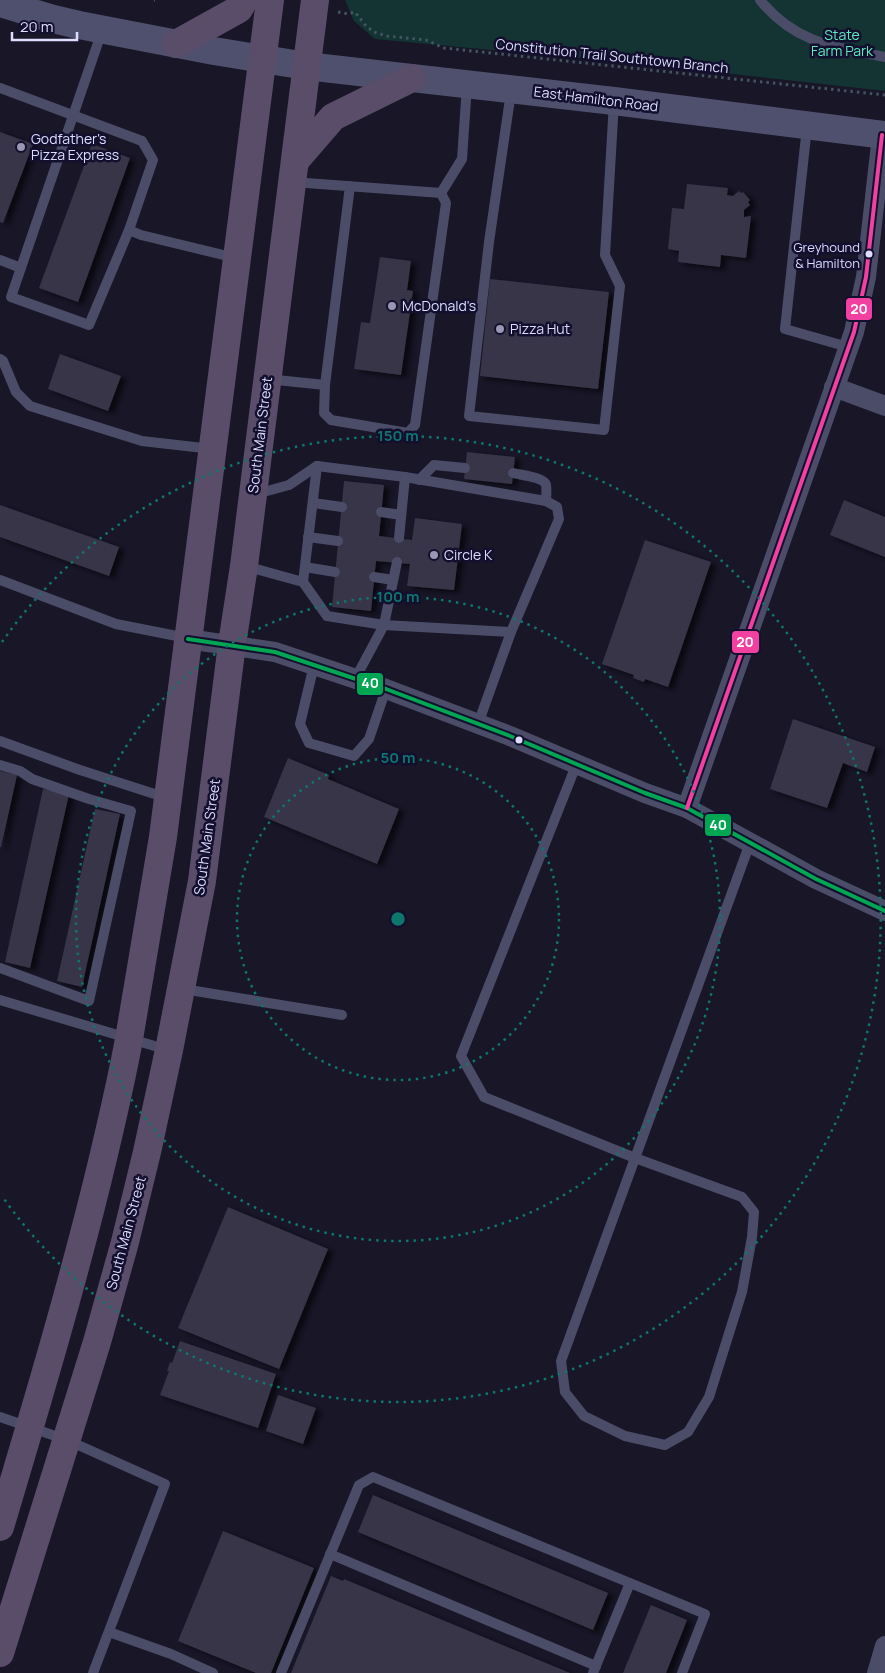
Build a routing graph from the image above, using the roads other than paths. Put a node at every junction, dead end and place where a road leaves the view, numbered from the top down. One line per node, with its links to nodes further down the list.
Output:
1 (244, 0): 7 (highway)
2 (270, 0): 9 (highway)
3 (315, 0): 10 (highway, South Main Street)
4 (760, 0): 8 (lane)
5 (0, 3): 6 (main road, East Hamilton Road)
6 (102, 30): 7 (main road, East Hamilton Road); 16 (lane)
7 (176, 44): 9 (main road, East Hamilton Road)
8 (885, 57)
9 (262, 59): 10 (main road, East Hamilton Road); 23 (highway)
10 (306, 66): 11 (main road, East Hamilton Road); 19 (highway, South Main Street)
11 (412, 78): 12 (main road, East Hamilton Road); 19 (highway)
12 (467, 84): 14 (main road, East Hamilton Road); 21 (lane)
13 (0, 88): 16 (lane)
14 (511, 89): 15 (main road, East Hamilton Road); 15 (lane)
15 (614, 101): 17 (main road, East Hamilton Road)
16 (73, 115): 22 (lane); 25 (lane)
17 (807, 126): 18 (main road, East Hamilton Road); 26 (lane)
18 (884, 135): 26 (street)
19 (293, 171): 20 (lane); 28 (highway, South Main Street)
20 (350, 186): 21 (lane); 29 (lane)
21 (441, 193): 29 (lane)
22 (129, 230): 23 (lane); 25 (lane)
23 (237, 258): 32 (highway)
24 (0, 260): 25 (lane)
25 (21, 268)
26 (848, 348): 30 (street)
27 (0, 359): 32 (lane)
28 (266, 379): 29 (lane); 38 (highway, South Main Street)
29 (325, 385)
30 (834, 386): 31 (street); 67 (street)
31 (885, 406)
32 (213, 449): 57 (highway)
33 (317, 466): 36 (lane); 38 (lane); 40 (lane)
34 (465, 468): 37 (lane)
35 (513, 473): 39 (lane)
36 (405, 478): 37 (lane); 43 (lane)
37 (419, 480): 39 (lane)
38 (252, 495): 48 (highway, South Main Street)
39 (546, 501): 56 (lane)
40 (313, 503): 41 (lane); 44 (lane)
41 (342, 507)
42 (381, 512): 43 (lane)
43 (401, 515): 45 (lane)
44 (308, 538): 46 (lane); 49 (lane)
45 (399, 538)
46 (338, 541)
47 (397, 562): 53 (lane)
48 (244, 566): 54 (lane); 58 (highway, South Main Street)
49 (304, 567): 50 (lane); 54 (lane)
50 (335, 572)
51 (374, 577): 53 (lane)
52 (0, 580): 57 (lane)
53 (393, 580): 55 (lane)
54 (303, 582): 55 (lane)
55 (384, 625): 56 (lane); 60 (lane)
56 (511, 632): 62 (lane)
57 (188, 638): 58 (street); 66 (highway)
58 (232, 644): 59 (street); 71 (highway, South Main Street)
59 (314, 665): 60 (street); 61 (lane)
60 (355, 679): 61 (street)
61 (386, 689): 62 (street)
62 (478, 724): 64 (street)
63 (0, 741): 66 (lane)
64 (577, 763): 67 (street); 76 (lane)
65 (0, 765): 70 (lane)
66 (168, 798): 74 (highway)
67 (687, 808): 68 (street)
68 (750, 843): 69 (street); 76 (lane)
69 (885, 911)
70 (0, 968)
71 (182, 989): 73 (lane); 75 (highway, South Main Street)
72 (0, 1000): 74 (lane)
73 (342, 1015)
74 (129, 1039): 75 (lane); 78 (highway)
75 (169, 1050): 79 (highway, South Main Street)
76 (635, 1158): 76 (lane)
77 (0, 1417): 78 (lane)
78 (29, 1428): 79 (lane); 80 (highway)
79 (67, 1440): 83 (lane); 85 (highway, South Main Street)
80 (0, 1527)
81 (330, 1554): 82 (lane); 86 (lane); 89 (lane)
82 (630, 1583): 86 (lane); 90 (lane)
83 (109, 1632): 87 (lane); 88 (lane)
84 (885, 1646): 91 (street)
85 (0, 1653)
86 (594, 1670)
87 (93, 1673)
88 (213, 1673)
89 (281, 1673)
90 (682, 1673)
91 (876, 1673)

